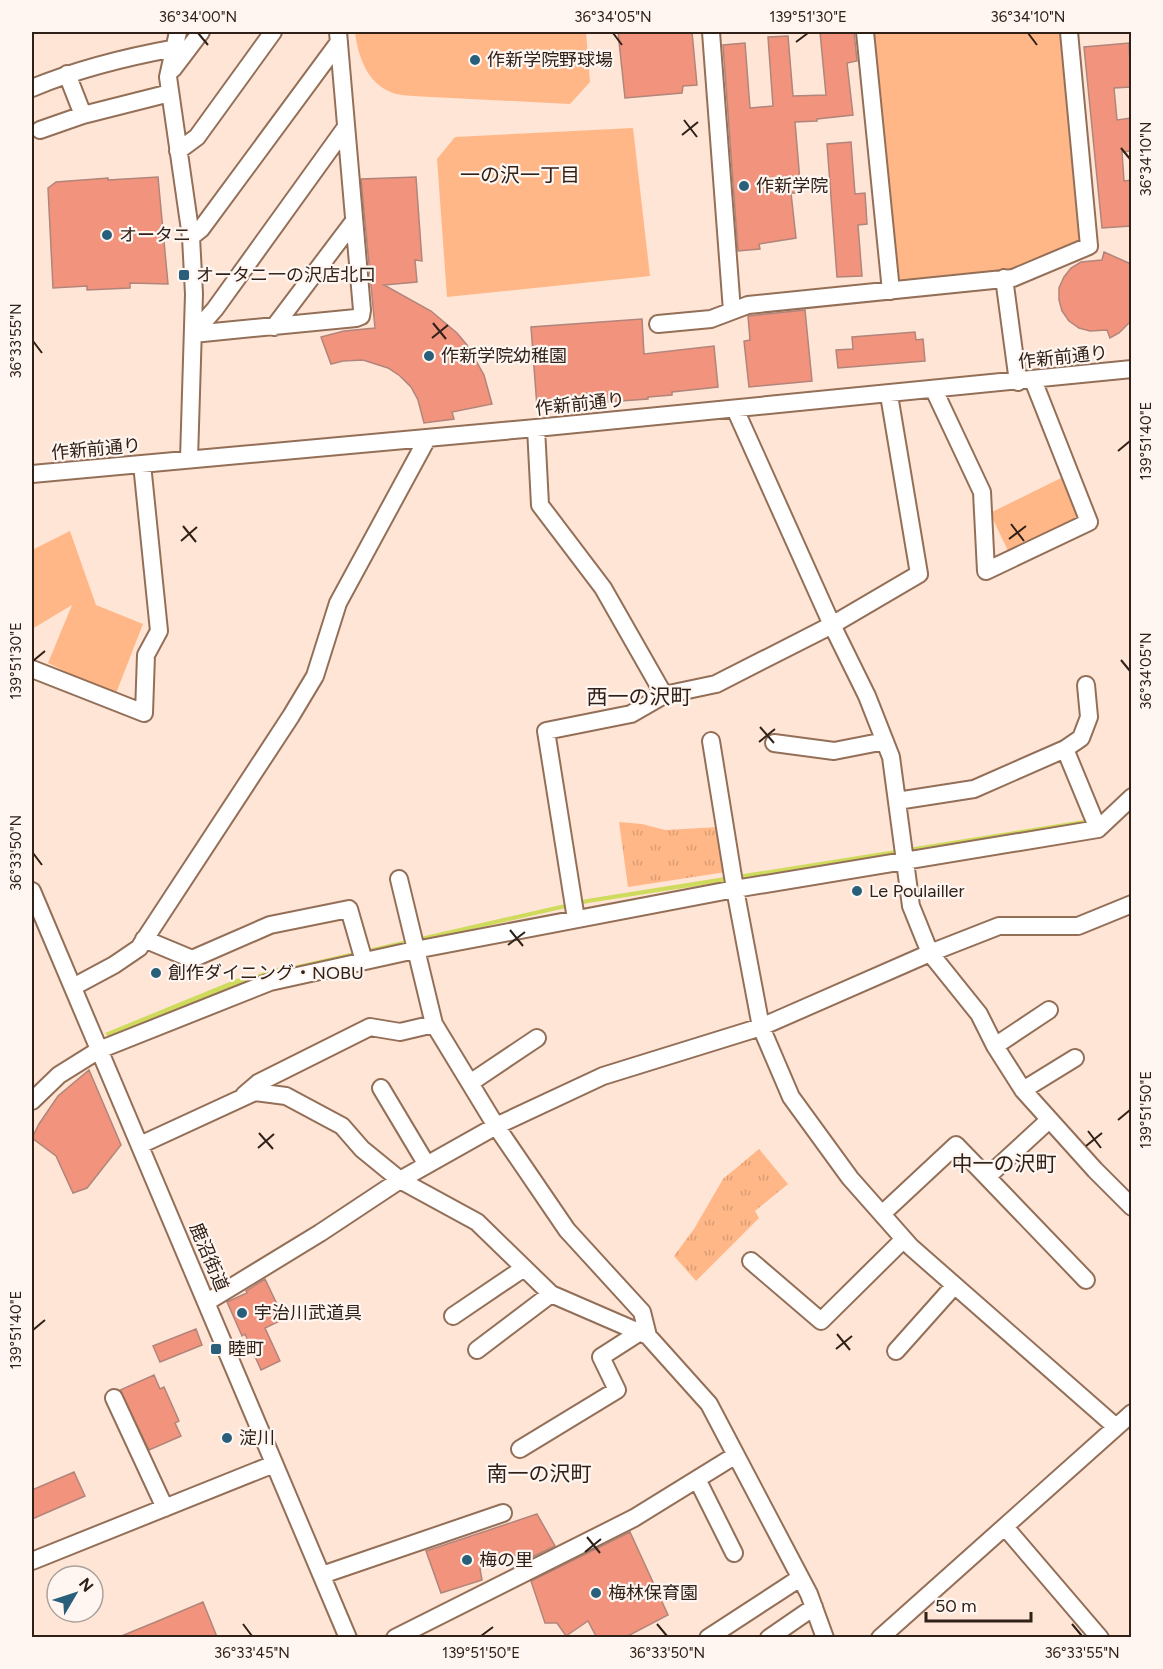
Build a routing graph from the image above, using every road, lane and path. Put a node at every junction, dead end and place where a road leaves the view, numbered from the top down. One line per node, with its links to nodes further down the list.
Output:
1 (201, 32): 9 (street)
2 (711, 32): 19 (street)
3 (865, 32): 18 (street)
4 (1069, 32): 17 (street)
5 (267, 34): 14 (street)
6 (338, 37): 12 (street); 16 (street)
7 (177, 40): 8 (street); 9 (street)
8 (67, 74): 10 (street); 11 (street)
9 (169, 85): 11 (street); 14 (street)
10 (32, 88)
11 (83, 115): 13 (street)
12 (346, 127): 15 (street); 22 (street)
13 (40, 130)
14 (178, 151): 16 (street)
15 (354, 221): 21 (street); 21 (street)
16 (191, 237): 22 (street)
17 (1004, 278): 18 (street); 24 (street)
18 (891, 291): 19 (street)
19 (732, 311): 20 (street)
20 (658, 324)
21 (274, 327): 22 (street)
22 (193, 334): 30 (street)
23 (1131, 369): 24 (street, 作新前通り)
24 (1025, 381): 25 (street, 作新前通り); 25 (street)
25 (934, 390): 26 (street, 作新前通り)
26 (889, 394): 27 (street, 作新前通り); 33 (street)
27 (735, 409): 28 (street, 作新前通り); 33 (street)
28 (536, 428): 29 (street, 作新前通り); 36 (street)
29 (427, 439): 30 (street, 作新前通り); 50 (street)
30 (189, 459): 31 (street, 作新前通り)
31 (142, 464): 32 (street, 作新前通り); 34 (street)
32 (32, 474)
33 (832, 625): 36 (street); 38 (street)
34 (32, 669)
35 (1086, 685): 40 (street)
36 (664, 695): 49 (street)
37 (711, 741): 46 (street)
38 (885, 741): 39 (street); 42 (street)
39 (774, 742)
40 (1065, 749): 42 (street); 43 (street)
41 (1131, 797): 43 (street)
42 (897, 801): 44 (street)
43 (1098, 829): 44 (street)
44 (906, 861): 46 (street); 52 (street)
45 (399, 879): 51 (street)
46 (735, 889): 49 (street); 57 (street)
47 (32, 891): 54 (street, 鹿沼街道)
48 (1131, 904): 52 (street)
49 (576, 919): 51 (street)
50 (144, 939): 53 (street); 54 (street)
51 (415, 950): 53 (street); 56 (street)
52 (930, 953): 57 (street); 59 (street)
53 (364, 961): 60 (street)
54 (73, 987): 60 (street, 鹿沼街道)
55 (1049, 1010): 59 (street)
56 (434, 1024): 62 (street); 65 (street)
57 (761, 1027): 68 (street); 74 (street)
58 (537, 1038): 62 (street)
59 (995, 1046): 64 (street)
60 (99, 1050): 66 (street); 69 (street, 鹿沼街道)
61 (1075, 1058): 64 (street)
62 (470, 1083): 68 (street)
63 (381, 1088): 70 (street)
64 (1023, 1090): 67 (street)
65 (241, 1099): 69 (street); 72 (street)
66 (32, 1101)
67 (1049, 1120): 71 (street); 73 (street)
68 (496, 1126): 70 (street); 83 (street)
69 (140, 1145): 81 (street, 鹿沼街道)
70 (427, 1165): 72 (street)
71 (987, 1177): 74 (street); 78 (street)
72 (400, 1180): 77 (street); 81 (street)
73 (1131, 1207)
74 (882, 1214): 75 (street)
75 (904, 1239): 76 (street); 79 (street)
76 (751, 1261)
77 (524, 1268): 80 (street); 82 (street)
78 (1086, 1280)
79 (954, 1286): 85 (street); 88 (street)
80 (551, 1294): 83 (street); 84 (street)
81 (207, 1302): 91 (street, 鹿沼街道)
82 (453, 1316)
83 (644, 1334): 89 (street); 90 (street)
84 (477, 1350)
85 (896, 1351)
86 (114, 1398): 93 (street)
87 (1131, 1414): 88 (street)
88 (1116, 1427): 95 (street)
89 (520, 1449)
90 (736, 1455): 92 (street); 99 (street)
91 (274, 1464): 93 (street); 98 (street, 鹿沼街道)
92 (697, 1479): 96 (street); 102 (street)
93 (165, 1508): 97 (street)
94 (503, 1513): 98 (street)
95 (1005, 1527): 106 (street); 107 (street)
96 (734, 1553)
97 (32, 1561)
98 (322, 1575): 101 (street, 鹿沼街道)
99 (800, 1578): 100 (street); 103 (street)
100 (814, 1607): 104 (street); 105 (street)
101 (348, 1638)
102 (396, 1638)
103 (708, 1638)
104 (769, 1638)
105 (825, 1638)
106 (880, 1638)
107 (1100, 1638)

